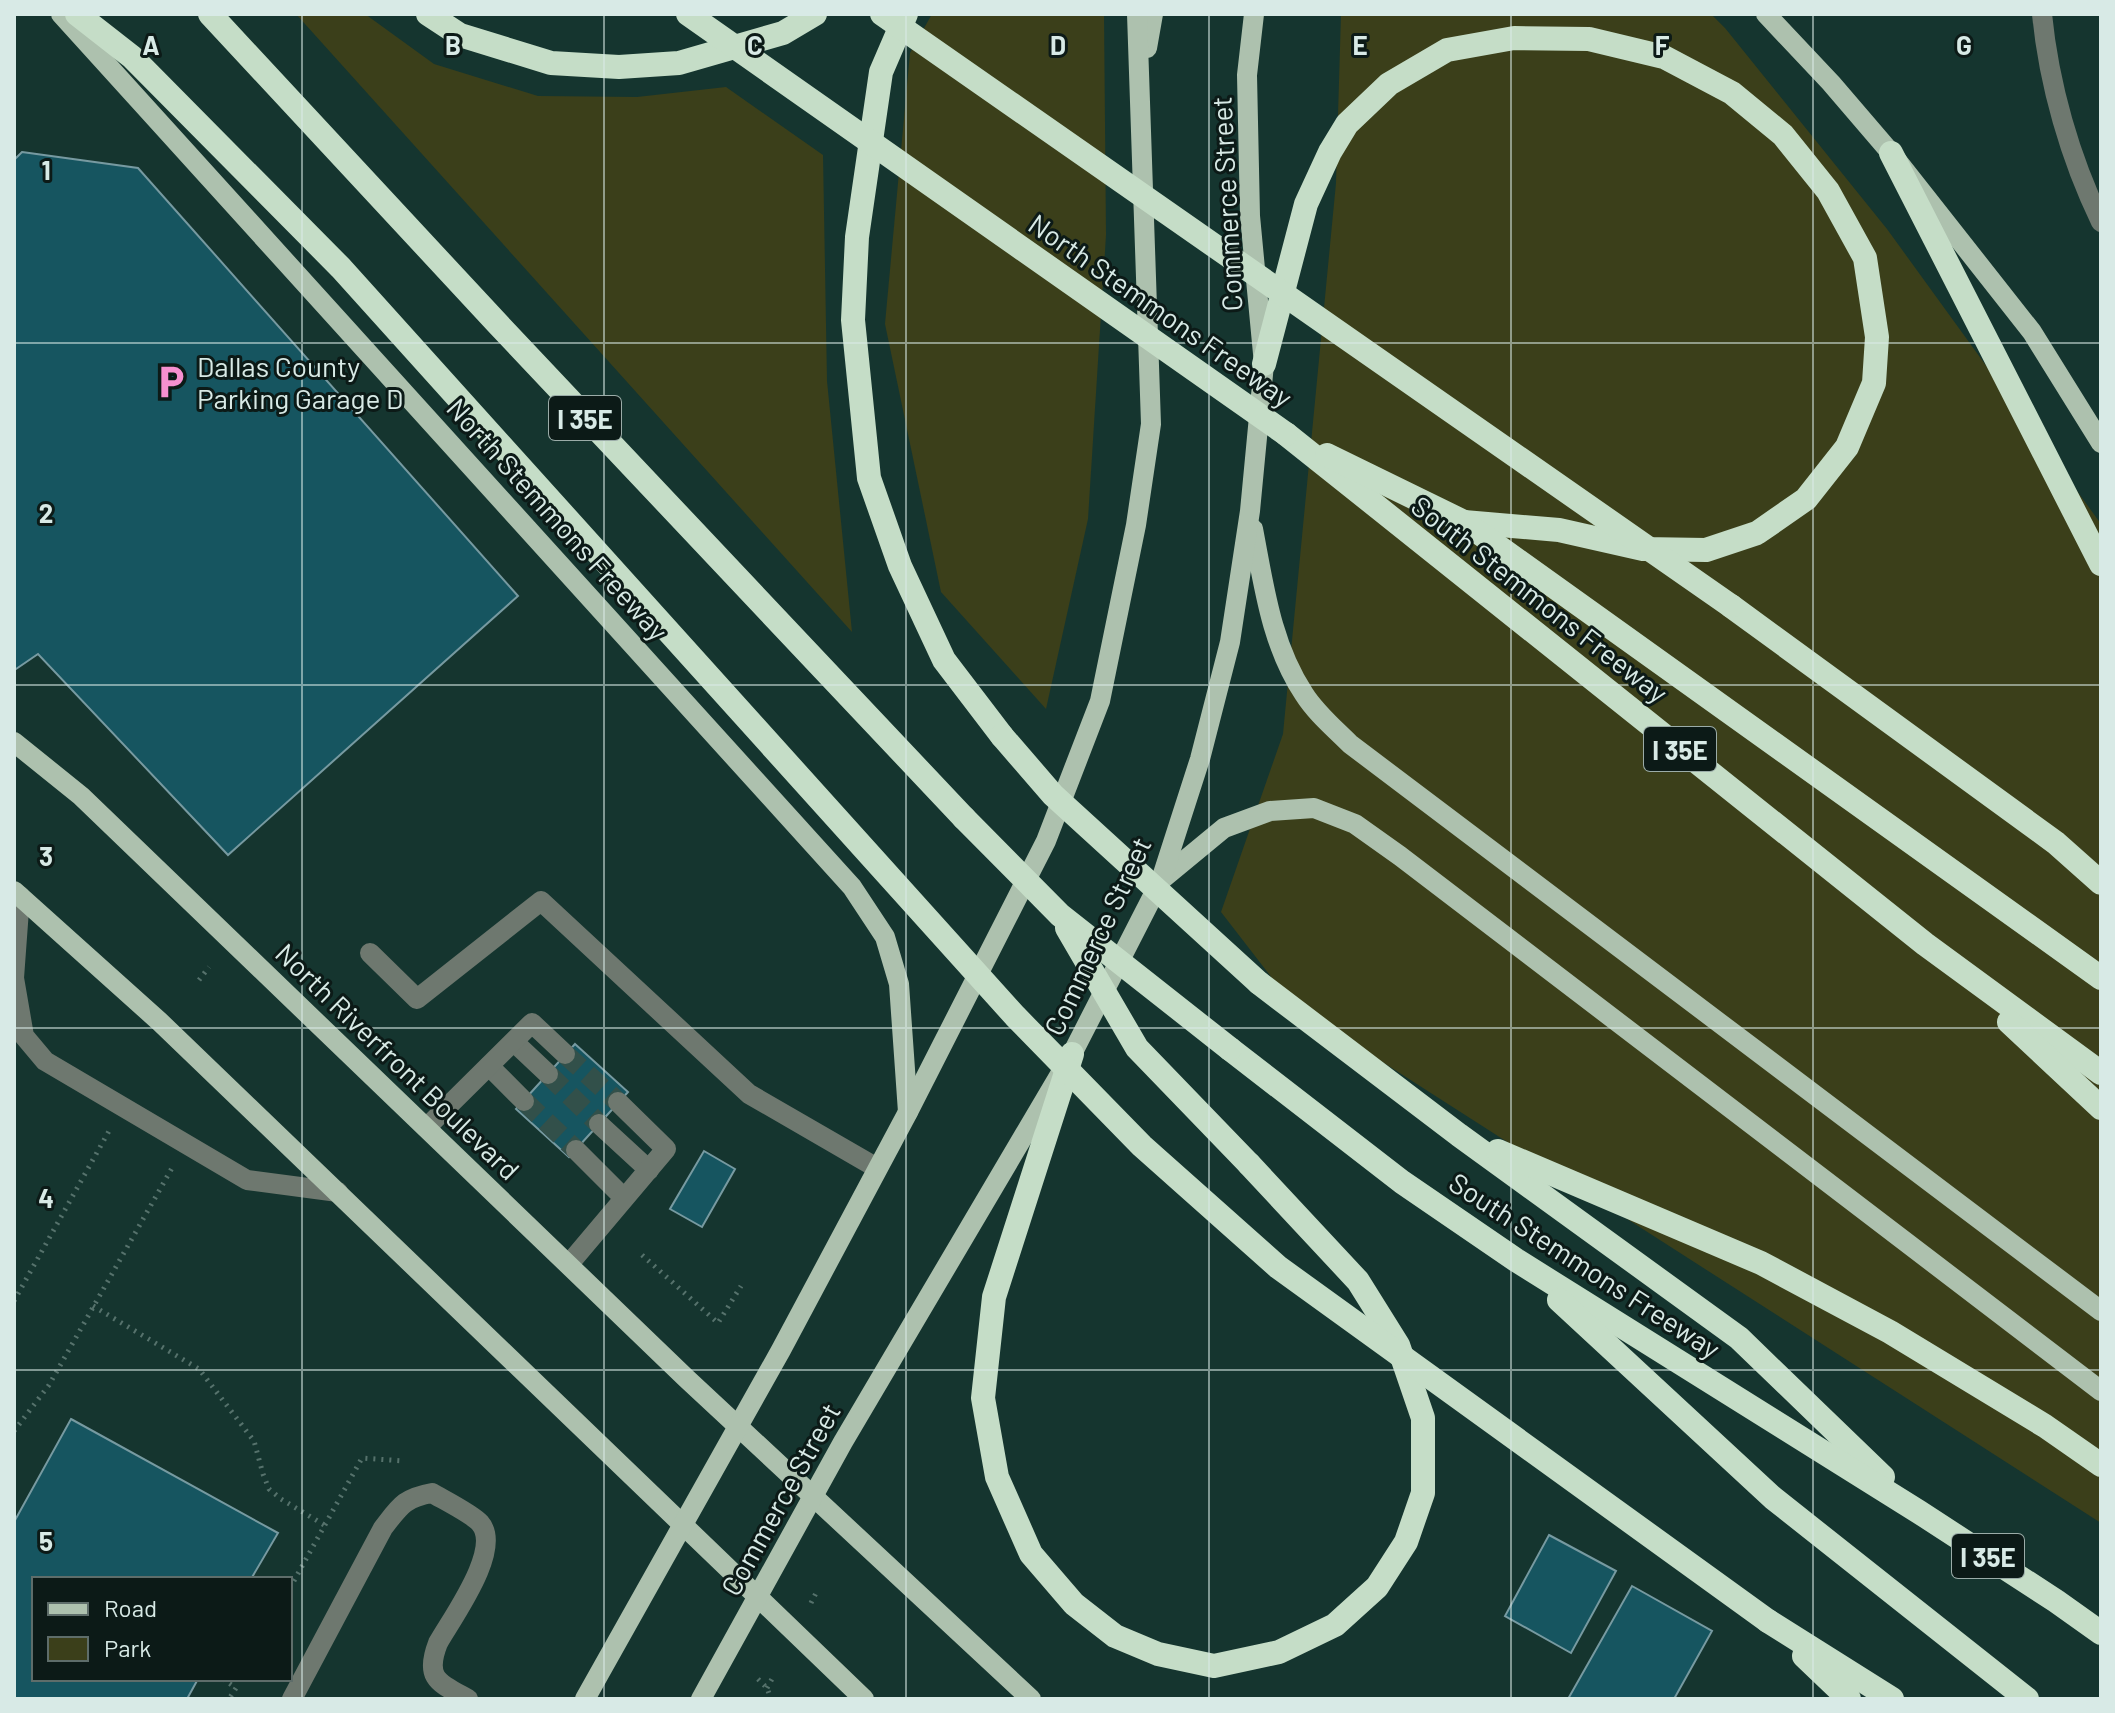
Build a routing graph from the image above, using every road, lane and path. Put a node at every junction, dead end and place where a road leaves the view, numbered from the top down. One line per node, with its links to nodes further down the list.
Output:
1 (61, 14): 46 (main road, North Stemmons Freeway)
2 (77, 14): 77 (highway, bridge)
3 (210, 14): 31 (highway, I 35E, bridge)
4 (428, 14): 6 (highway)
5 (688, 14): 20 (highway, North Stemmons Freeway / I 35E, bridge)
6 (815, 14)
7 (882, 14): 26 (highway, bridge)
8 (906, 14): 50 (highway, bridge)
9 (1137, 14): 16 (main road)
10 (1153, 14): 16 (main road)
11 (1240, 14): 15 (main road)
12 (1254, 14): 15 (main road, Commerce Street)
13 (1766, 14): 17 (main road)
14 (2042, 14): 18 (street)
15 (1247, 75): 19 (main road, Commerce Street)
16 (1141, 80): 46 (main road)
17 (1891, 153): 21 (main road); 24 (highway)
18 (2101, 222)
19 (1264, 364): 22 (main road, Commerce Street); 23 (highway)
20 (1286, 434): 23 (highway); 32 (highway, South Stemmons Freeway / I 35E)
21 (2101, 443)
22 (1250, 511): 28 (main road, Commerce Street); 63 (main road)
23 (1464, 522): 35 (highway)
24 (2101, 564)
25 (14, 742): 49 (main road, North Riverfront Boulevard)
26 (2056, 843): 27 (highway); 29 (highway)
27 (2101, 864)
28 (1161, 880): 39 (main road, Commerce Street); 64 (main road)
29 (2101, 883)
30 (17, 893): 55 (main road); 55 (street)
31 (1060, 915): 39 (highway, bridge); 58 (highway, South Stemmons Freeway / I 35E, bridge)
32 (1925, 944): 41 (highway, South Stemmons Freeway / I 35E); 45 (highway)
33 (370, 953): 53 (street)
34 (209, 967): 36 (path)
35 (2101, 978)
36 (199, 980)
37 (514, 1042): 38 (street); 40 (street); 42 (street)
38 (565, 1054)
39 (1072, 1054): 69 (main road, Commerce Street)
40 (489, 1066): 43 (street); 49 (street)
41 (2101, 1073)
42 (548, 1074)
43 (524, 1101)
44 (618, 1102): 54 (street)
45 (2101, 1108)
46 (908, 1112): 53 (main road)
47 (599, 1124): 54 (street)
48 (111, 1127): 61 (path)
49 (427, 1127): 59 (main road, North Riverfront Boulevard)
50 (1459, 1135): 68 (highway); 70 (highway)
51 (576, 1150): 56 (street)
52 (175, 1163): 62 (path)
53 (877, 1168): 65 (main road)
54 (649, 1170): 56 (street)
55 (338, 1192): 71 (main road)
56 (624, 1198): 59 (street)
57 (642, 1255): 60 (path)
58 (1516, 1260): 70 (highway, South Stemmons Freeway / I 35E); 93 (highway)
59 (569, 1264): 65 (main road, North Riverfront Boulevard)
60 (741, 1286)
61 (14, 1301)
62 (93, 1306): 66 (path); 72 (path)
63 (2101, 1311)
64 (2101, 1391)
65 (738, 1427): 69 (main road, North Riverfront Boulevard); 71 (main road)
66 (14, 1431)
67 (404, 1461): 72 (path)
68 (2101, 1465)
69 (813, 1496): 75 (main road, Commerce Street); 90 (main road, North Riverfront Boulevard)
70 (1919, 1512): 78 (highway, South Stemmons Freeway / I 35E)
71 (683, 1525): 75 (main road); 86 (main road)
72 (326, 1526): 73 (path)
73 (292, 1585)
74 (816, 1593): 76 (path)
75 (758, 1596): 87 (main road, Commerce Street); 89 (main road)
76 (811, 1603)
77 (1768, 1621): 91 (highway); 92 (highway)
78 (2101, 1633)
79 (773, 1677): 82 (path)
80 (758, 1679): 82 (path)
81 (226, 1681): 83 (path)
82 (767, 1688): 88 (path)
83 (229, 1699)
84 (292, 1699): 85 (street)
85 (468, 1699)
86 (585, 1699)
87 (701, 1699)
88 (771, 1699)
89 (864, 1699)
90 (1031, 1699)
91 (1849, 1699)
92 (1892, 1699)
93 (2027, 1699)

